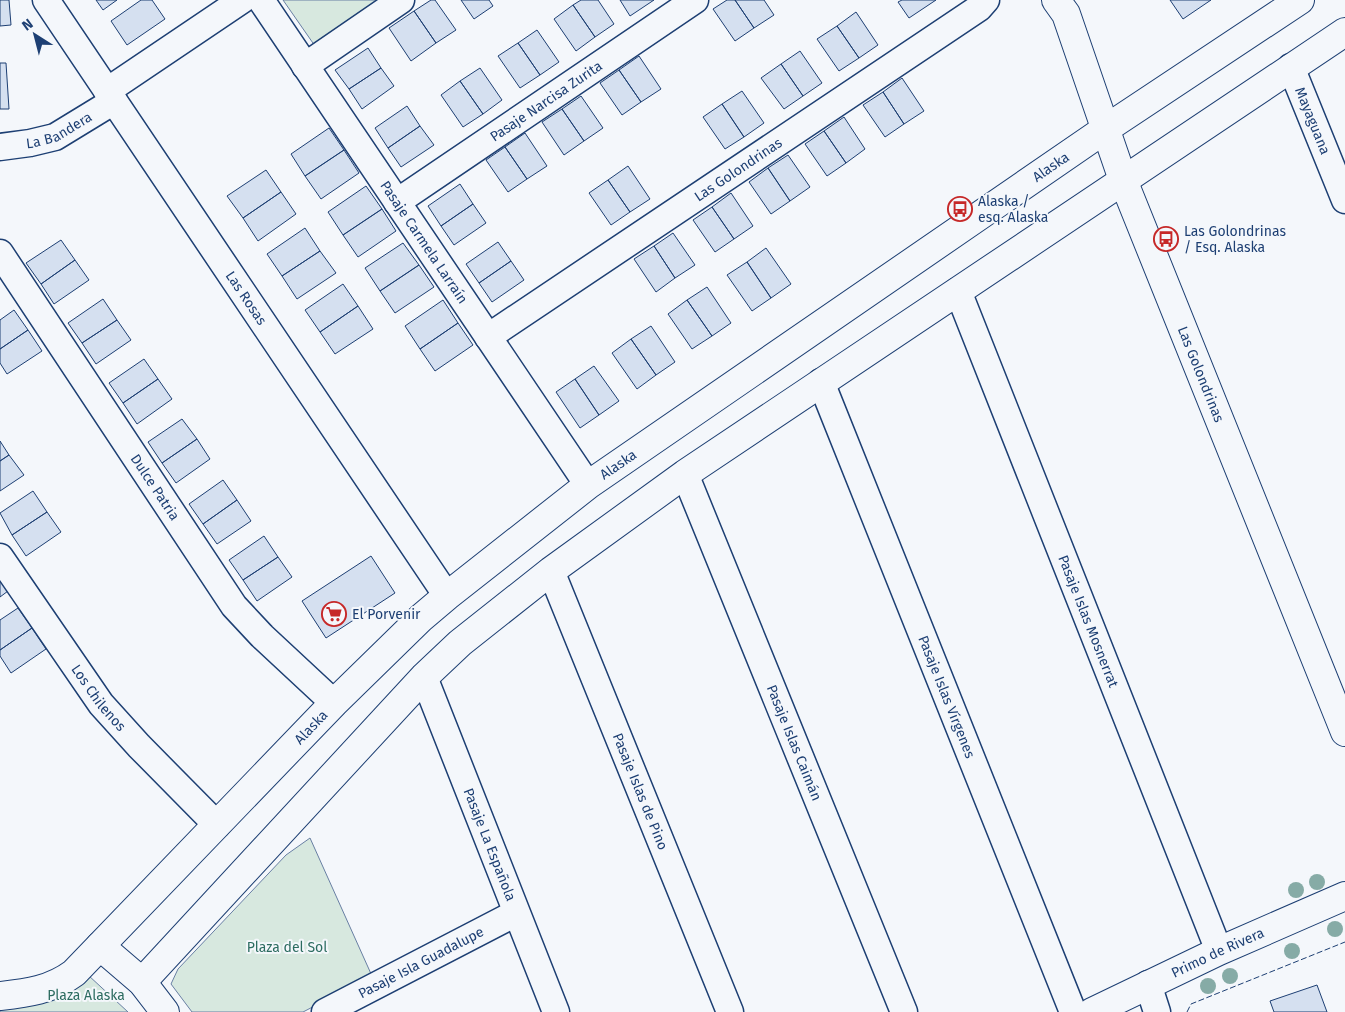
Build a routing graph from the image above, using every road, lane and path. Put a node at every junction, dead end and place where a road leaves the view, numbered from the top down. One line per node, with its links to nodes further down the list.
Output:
1 (46, 0): 12 (street, Las Rosas)
2 (242, 0): 12 (street, La Bandera)
3 (261, 0): 10 (street, Pasaje Carmela Larraín)
4 (401, 0): 10 (street)
5 (695, 0): 17 (street, Pasaje Narcisa Zurita)
6 (986, 0): 20 (street, Las Golondrinas)
7 (1300, 0): 13 (street, Alaska)
8 (1062, 5): 13 (street, Las Golondrinas)
9 (1345, 32): 11 (street)
10 (305, 66): 17 (street, Pasaje Carmela Larraín)
11 (1292, 68): 15 (street); 16 (street, Mayaguana)
12 (111, 96): 14 (street, La Bandera); 26 (street, Las Rosas)
13 (1104, 130): 15 (street, Las Golondrinas); 23 (street, Alaska)
14 (0, 146)
15 (1122, 180): 19 (street); 29 (street, Las Golondrinas)
16 (1345, 200)
17 (397, 202): 20 (street, Pasaje Carmela Larraín)
18 (0, 253): 28 (street, Dulce Patria)
19 (958, 291): 21 (street); 34 (street, Pasaje Islas Mosnerrat)
20 (488, 337): 23 (street, Pasaje Carmela Larraín)
21 (821, 382): 22 (street); 43 (street, Pasaje Islas Vírgenes)
22 (685, 474): 25 (street); 42 (street, Pasaje Islas Caimán)
23 (588, 485): 26 (street, Alaska)
24 (0, 557): 30 (street, Los Chilenos)
25 (550, 571): 27 (street); 41 (street, Pasaje Islas de Pino)
26 (447, 596): 28 (street, Alaska)
27 (424, 677): 32 (street, Pasaje La Española); 35 (street)
28 (334, 703): 30 (street, Alaska)
29 (1345, 732)
30 (217, 825): 33 (street, Alaska)
31 (1345, 896): 34 (street, Primo de Rivera)
32 (516, 913): 39 (street, Pasaje Isla Guadalupe); 40 (street, Pasaje La Española)
33 (100, 946): 35 (street); 37 (street, Alaska)
34 (1219, 951): 36 (street, Primo de Rivera)
35 (142, 982): 38 (street)
36 (1148, 984): 44 (street, Primo de Rivera); 45 (street)
37 (0, 996)
38 (165, 1012)
39 (325, 1012)
40 (556, 1012)
41 (730, 1012)
42 (904, 1012)
43 (1073, 1012)
44 (1092, 1012)
45 (1157, 1012)

